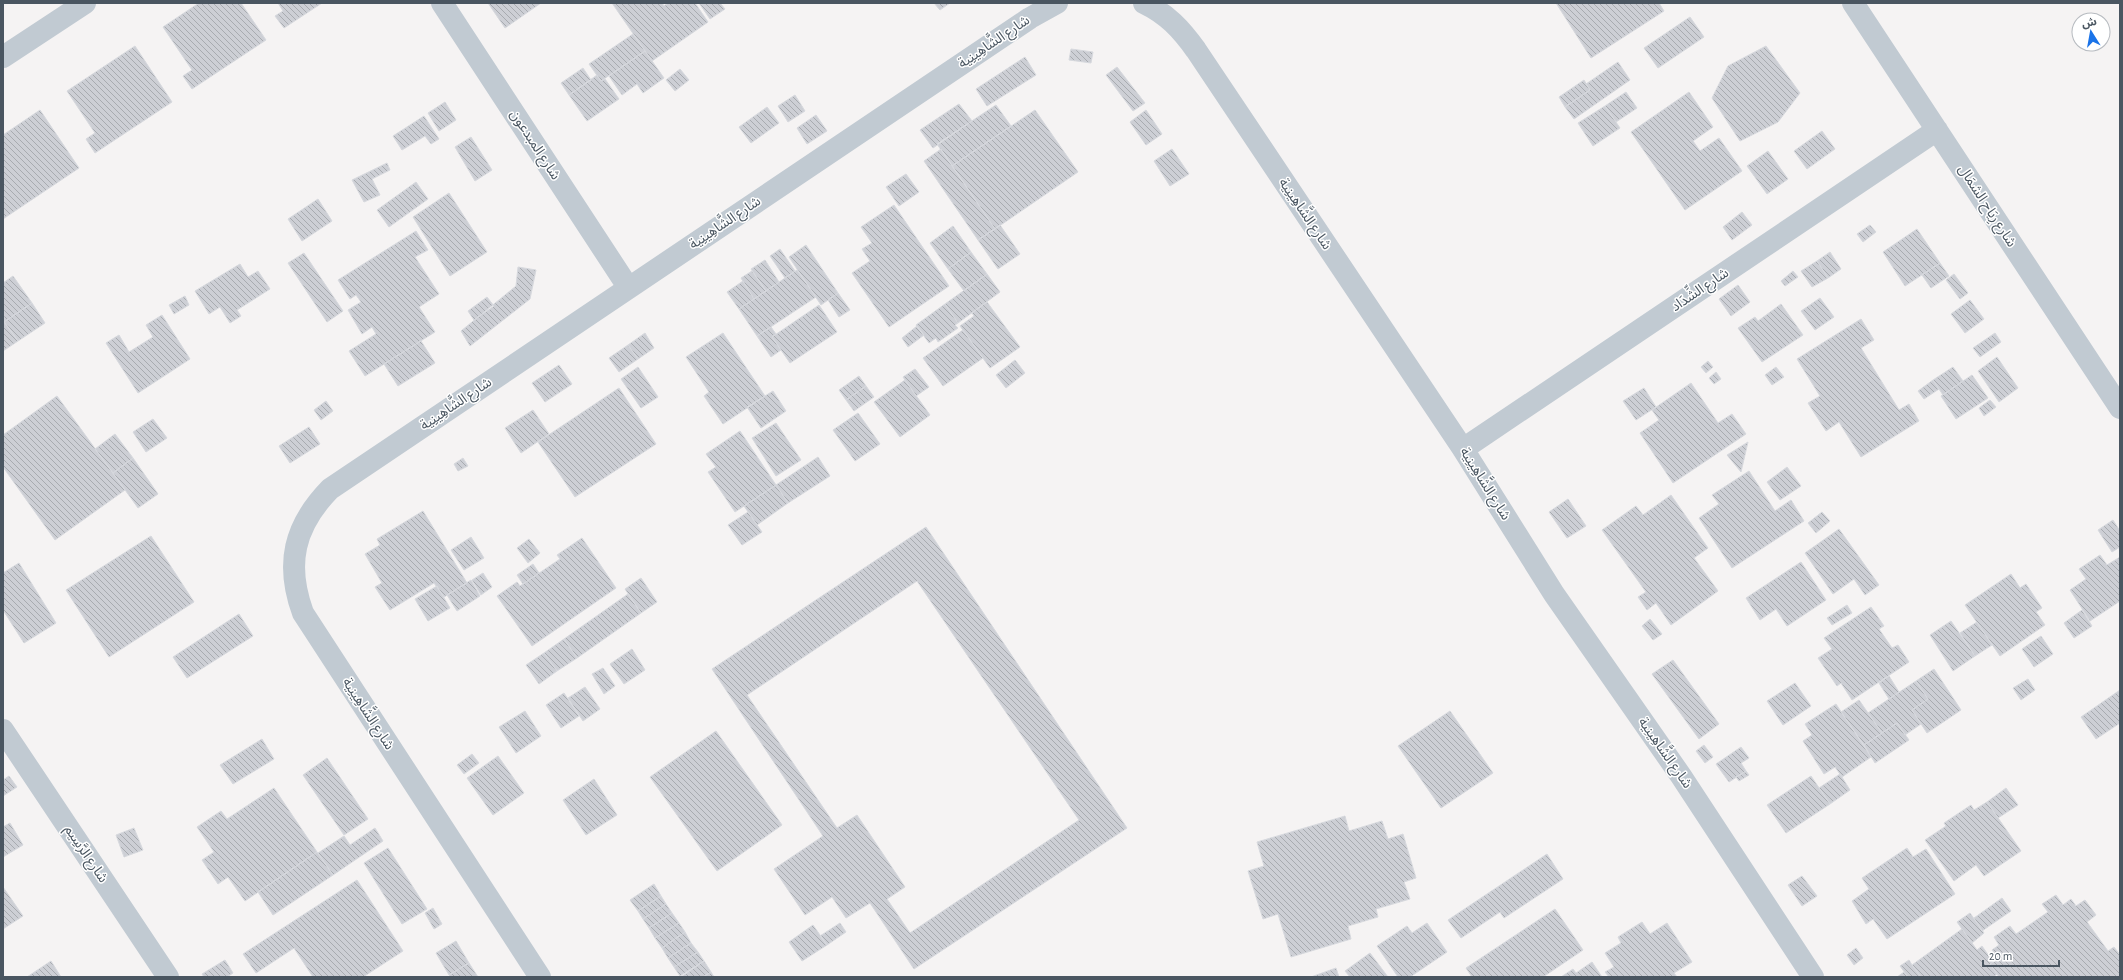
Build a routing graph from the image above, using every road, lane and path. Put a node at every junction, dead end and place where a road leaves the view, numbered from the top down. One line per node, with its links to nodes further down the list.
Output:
1 (85, 3): 6 (street)
2 (442, 3): 8 (street, شارع المبدعون)
3 (1057, 3): 8 (street, شارع الشَّاهِينِية)
4 (1144, 3): 10 (street, شارع الشَّاهِينِية)
5 (1853, 3): 7 (street, شارع رِيَاح الشمَال)
6 (3, 57)
7 (1937, 130): 9 (street, شارع رِيَاح الشمَال); 10 (street, شارع الشِّدَاد)
8 (628, 288): 13 (street, شارع الشَّاهِينِية)
9 (2120, 408)
10 (1463, 449): 14 (street, شارع الشَّاهِينِية)
11 (3, 730): 12 (street, شارع الرَّسِيم)
12 (168, 977)
13 (540, 977)
14 (1812, 977)

